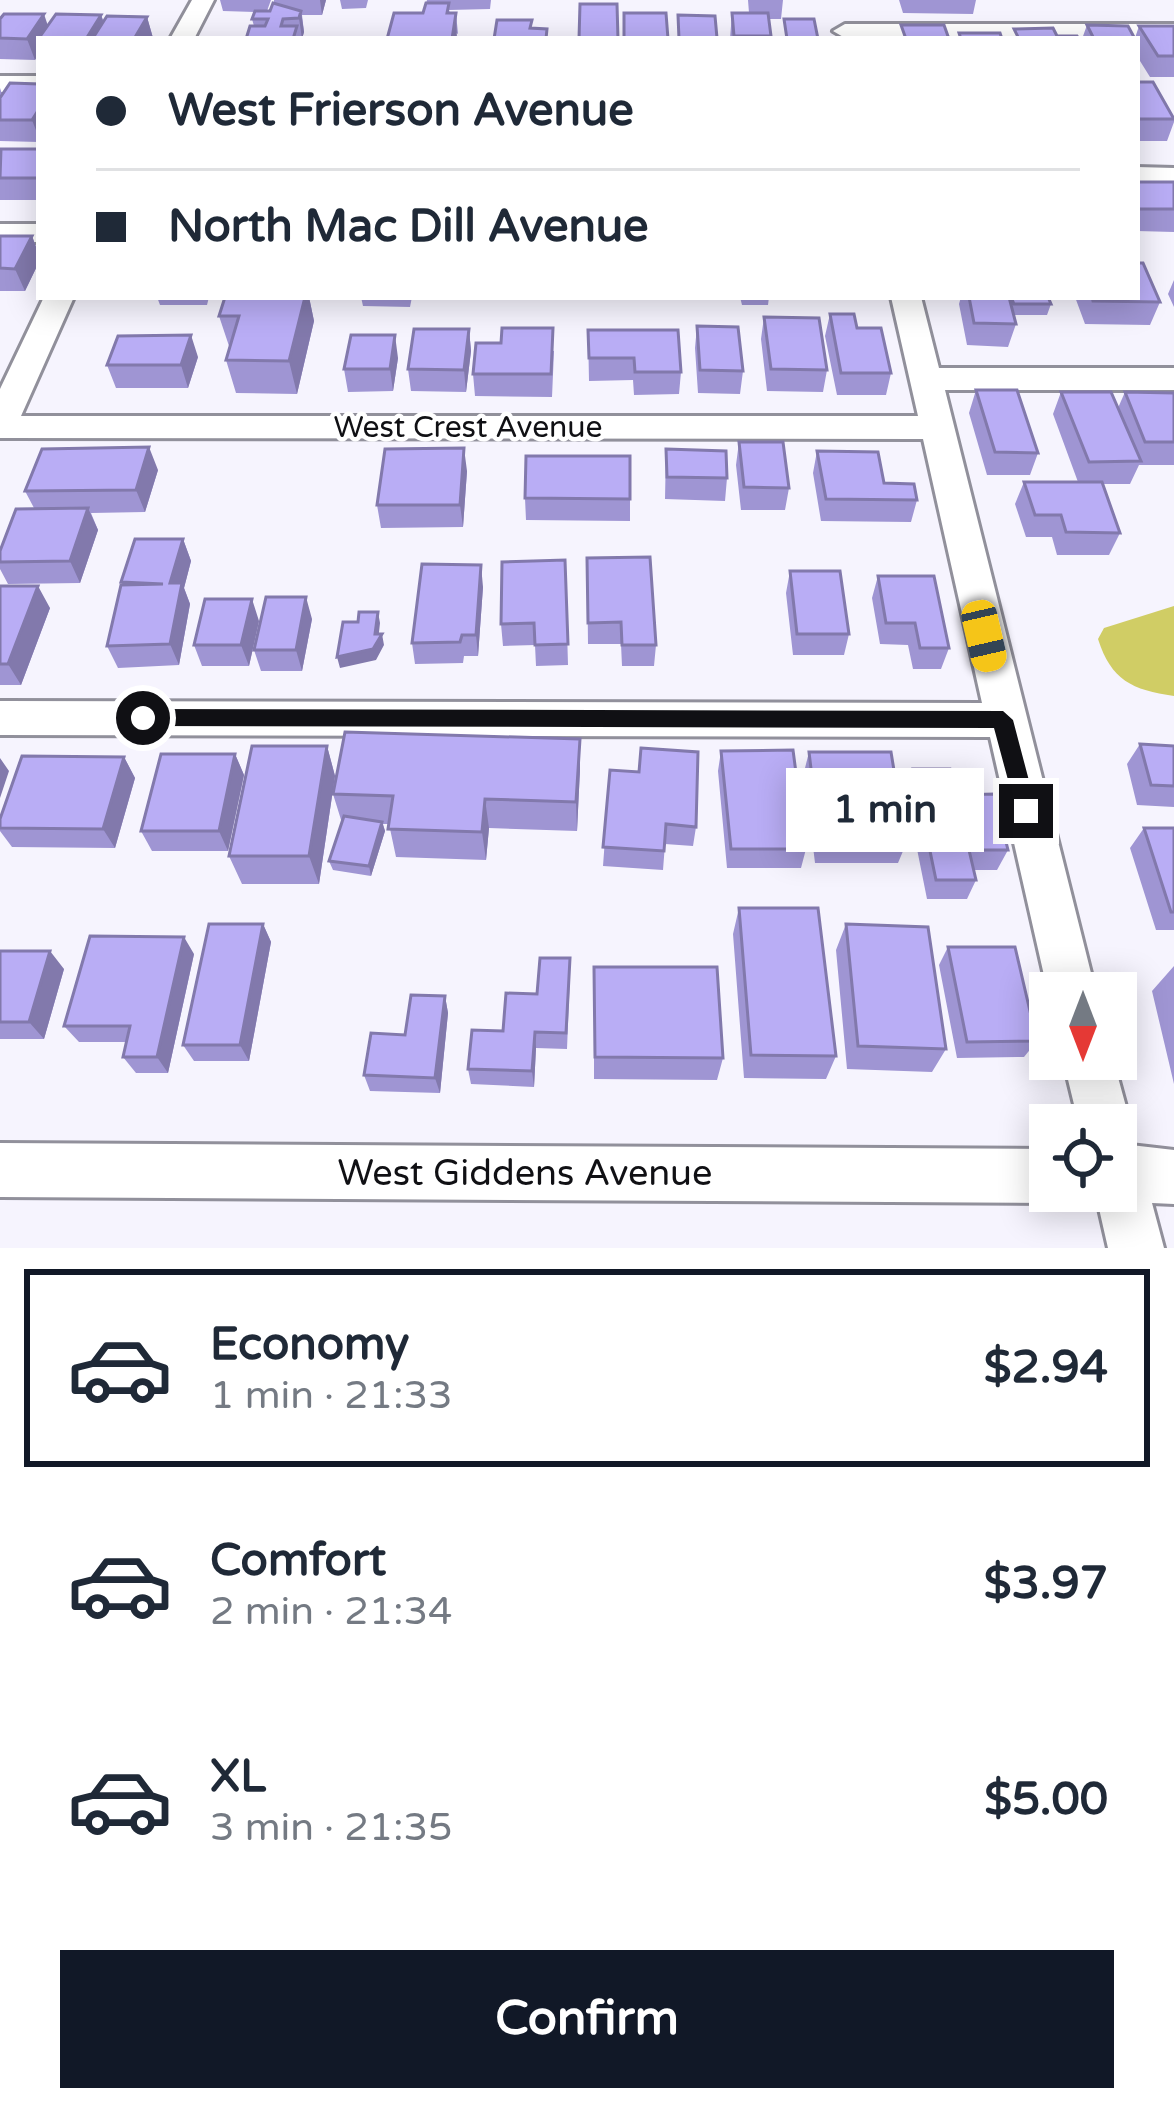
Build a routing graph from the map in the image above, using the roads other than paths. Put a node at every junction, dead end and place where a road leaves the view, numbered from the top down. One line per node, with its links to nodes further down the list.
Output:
1 (203, 0): 5 (street)
2 (838, 0): 4 (street)
3 (1174, 31): 4 (street)
4 (846, 35)
5 (184, 36)
6 (0, 84): 7 (street)
7 (36, 84)
8 (1140, 176): 9 (street)
9 (1174, 176)
10 (0, 232): 11 (street)
11 (36, 233)
12 (58, 300): 16 (street)
13 (907, 300): 14 (street)
14 (925, 379): 15 (street); 17 (street)
15 (1174, 379)
16 (0, 425): 17 (street, West Crest Avenue)
17 (936, 428): 19 (street)
18 (0, 718): 19 (street)
19 (1003, 720): 20 (street)
20 (1067, 972)
21 (0, 1170): 23 (street, West Giddens Avenue)
22 (1137, 1175): 24 (street)
23 (1029, 1176)
24 (1174, 1177)
25 (1127, 1212): 26 (street)
26 (1136, 1248)

